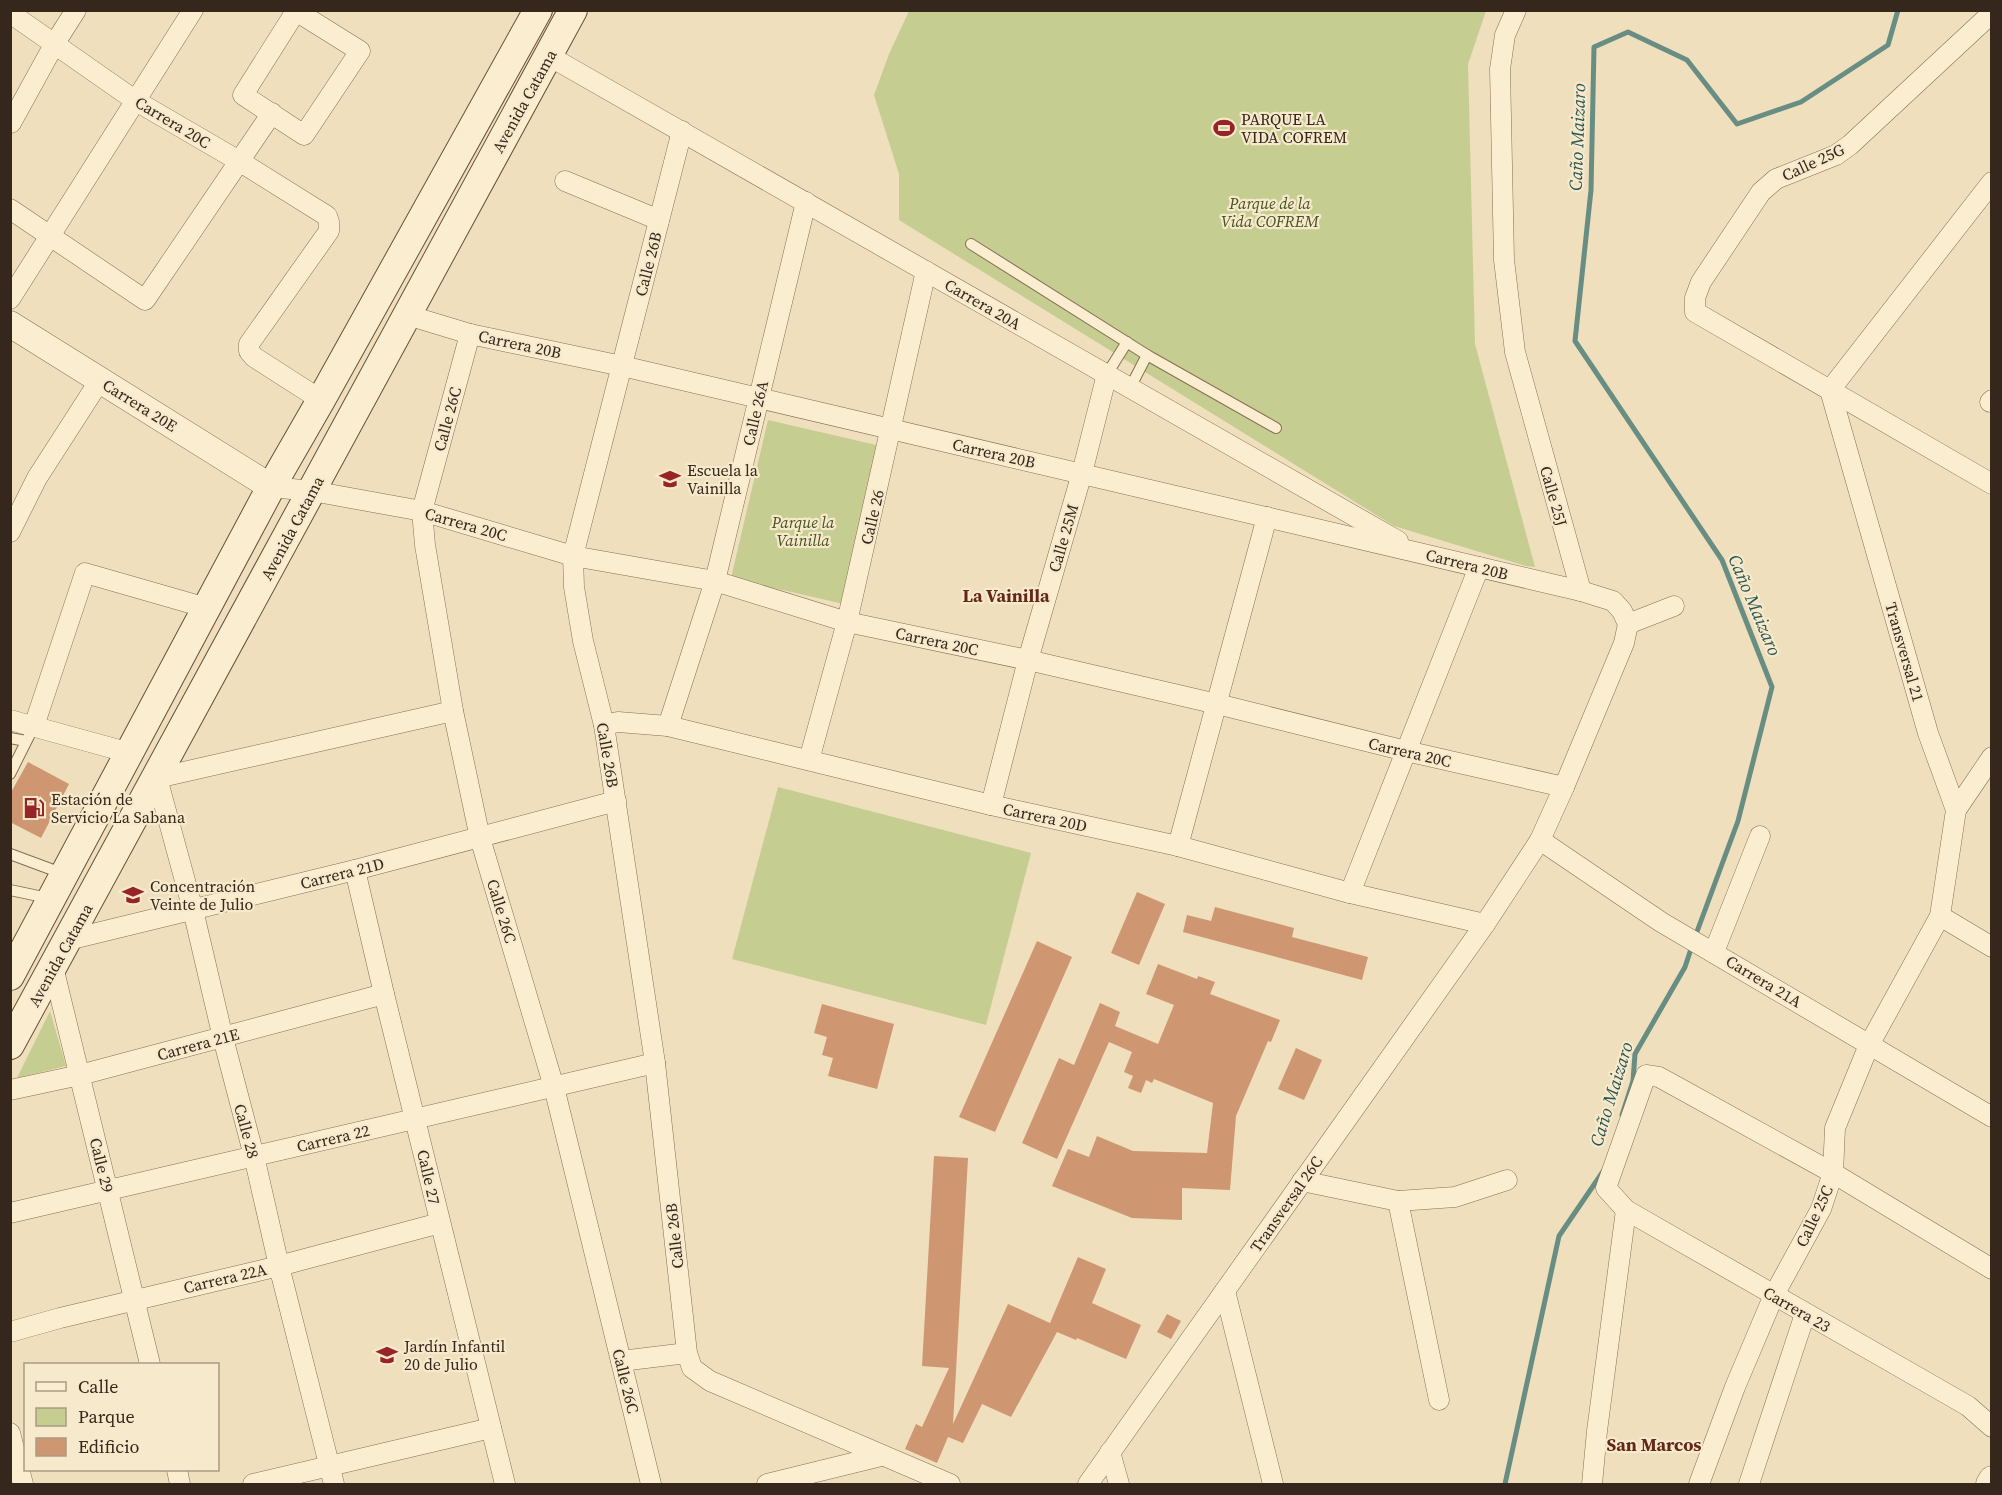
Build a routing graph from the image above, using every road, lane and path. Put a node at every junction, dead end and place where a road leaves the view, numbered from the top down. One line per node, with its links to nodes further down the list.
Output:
1 (76, 10): 9 (street)
2 (193, 10): 11 (street)
3 (538, 10): 36 (main road, Avenida Catama)
4 (573, 10): 10 (main road, Avenida Catama)
5 (1516, 10): 50 (street, Calle 25J)
6 (296, 11): 12 (street); 12 (street)
7 (10, 13): 9 (street, Carrera 20C)
8 (1992, 13): 34 (street, Calle 25G)
9 (55, 43): 11 (street, Carrera 20C); 13 (street)
10 (549, 56): 14 (street, Carrera 20A); 25 (main road, Avenida Catama)
11 (136, 101): 15 (street, Carrera 20C); 21 (street)
12 (272, 113): 15 (street)
13 (11, 123)
14 (682, 132): 18 (street, Carrera 20A); 20 (street, Calle 26B)
15 (239, 161): 21 (street); 36 (street, Carrera 20C)
16 (565, 181): 20 (street)
17 (1992, 182): 34 (street)
18 (806, 202): 23 (street, Carrera 20A); 35 (street, Calle 26A)
19 (10, 209): 21 (street)
20 (659, 220): 30 (street, Calle 26B)
21 (50, 237): 24 (street)
22 (970, 244): 28 (lane)
23 (926, 271): 31 (street, Carrera 20A); 38 (street, Calle 26)
24 (10, 299)
25 (408, 315): 27 (street, Carrera 20B); 42 (main road, Avenida Catama)
26 (10, 324): 32 (street, Carrera 20E)
27 (470, 334): 30 (street, Carrera 20B); 43 (street, Calle 26C)
28 (1127, 342): 29 (lane); 31 (lane)
29 (1147, 355): 33 (lane); 37 (lane)
30 (622, 366): 35 (street, Carrera 20B); 47 (street, Calle 26B)
31 (1107, 374): 33 (street, Carrera 20A); 39 (street, Calle 25M)
32 (100, 380): 41 (street, Carrera 20E); 45 (street)
33 (1130, 388): 46 (street, Carrera 20A)
34 (1830, 390): 40 (street); 72 (street, Transversal 21)
35 (759, 398): 38 (street, Carrera 20B); 49 (street, Calle 26A)
36 (321, 400): 41 (main road, Avenida Catama)
37 (1276, 428)
38 (892, 429): 39 (street, Carrera 20B); 53 (street, Calle 26)
39 (1082, 473): 44 (street, Carrera 20B); 55 (street, Calle 25M)
40 (1992, 484)
41 (271, 487): 42 (street, Carrera 20C); 52 (main road, Avenida Catama)
42 (312, 491): 43 (street, Carrera 20C); 68 (main road, Avenida Catama)
43 (422, 511): 47 (street, Carrera 20C); 57 (street, Calle 26C)
44 (1267, 517): 46 (street, Carrera 20B); 56 (street)
45 (10, 532)
46 (1417, 552): 48 (street, Carrera 20B)
47 (573, 556): 49 (street, Carrera 20C); 59 (street, Calle 26B)
48 (1479, 567): 50 (street, Carrera 20B); 63 (street)
49 (715, 581): 53 (street, Carrera 20C); 60 (street, Calle 26A)
50 (1581, 591): 54 (street)
51 (1674, 606): 54 (street)
52 (207, 608): 61 (street); 64 (main road, Avenida Catama)
53 (847, 622): 55 (street, Carrera 20C); 66 (street, Calle 26)
54 (1628, 624): 69 (street)
55 (1028, 660): 56 (street, Carrera 20C); 71 (street, Calle 25M)
56 (1217, 704): 63 (street, Carrera 20C); 76 (street)
57 (453, 711): 68 (street); 74 (street, Calle 26C)
58 (10, 720): 61 (street)
59 (603, 725): 60 (street, Carrera 20D); 70 (street, Calle 26B)
60 (669, 726): 66 (street, Carrera 20D)
61 (30, 734): 62 (lane); 64 (street); 67 (lane)
62 (10, 738)
63 (1406, 751): 69 (street, Carrera 20C); 81 (street)
64 (130, 753): 79 (main road, Avenida Catama)
65 (1992, 757): 72 (street)
66 (808, 760): 71 (street, Carrera 20D)
67 (10, 774)
68 (157, 778): 83 (street, Calle 28); 86 (main road, Avenida Catama)
69 (1564, 787): 75 (street)
70 (616, 801): 74 (street, Carrera 21D); 95 (street, Calle 26B)
71 (991, 805): 76 (street, Carrera 20D)
72 (1956, 810): 84 (street, Transversal 21)
73 (1760, 837): 88 (street)
74 (480, 838): 78 (street, Carrera 21D); 97 (street, Calle 26C)
75 (1539, 840): 85 (street); 88 (street, Carrera 21A)
76 (1178, 846): 81 (street, Carrera 20D)
77 (10, 854): 79 (lane)
78 (355, 870): 83 (street, Carrera 21D); 91 (street, Calle 27)
79 (65, 874): 82 (main road, Avenida Catama)
80 (10, 890): 82 (lane)
81 (1350, 893): 85 (street, Carrera 20D)
82 (52, 899): 90 (main road, Avenida Catama)
83 (193, 910): 86 (street, Carrera 21D); 92 (street, Calle 28)
84 (1940, 916): 87 (street); 94 (street, Calle 25C)
85 (1485, 924): 104 (street, Transversal 26C)
86 (68, 940): 89 (main road, Avenida Catama)
87 (1992, 947)
88 (1709, 949): 94 (street, Carrera 21A)
89 (53, 967): 93 (main road, Avenida Catama); 96 (street, Calle 29)
90 (10, 976)
91 (384, 994): 92 (street, Carrera 21E); 100 (street, Calle 27)
92 (223, 1038): 96 (street, Carrera 21E); 101 (street, Calle 28)
93 (10, 1045)
94 (1869, 1045): 99 (street, Carrera 21A); 102 (street, Calle 25C)
95 (655, 1063): 97 (street, Carrera 22); 117 (street, Calle 26B)
96 (80, 1075): 98 (street, Carrera 21E); 105 (street, Calle 29)
97 (555, 1087): 100 (street, Carrera 22); 118 (street, Calle 26C)
98 (10, 1090)
99 (1992, 1117)
100 (416, 1119): 101 (street, Carrera 22); 109 (street, Calle 27)
101 (254, 1156): 105 (street, Carrera 22); 110 (street, Calle 28)
102 (1833, 1173): 107 (street, Carrera 23); 111 (street); 113 (street, Calle 25C)
103 (1507, 1180): 106 (street)
104 (1302, 1181): 106 (street); 112 (street, Transversal 26C)
105 (108, 1190): 108 (street, Carrera 22); 114 (street, Calle 29)
106 (1398, 1201): 120 (street)
107 (1626, 1210): 113 (street, Carrera 23); 138 (street)
108 (10, 1213)
109 (440, 1223): 110 (street, Carrera 22A); 122 (street, Calle 27)
110 (279, 1266): 114 (street, Carrera 22A); 126 (street, Calle 28)
111 (1992, 1269)
112 (1225, 1291): 124 (street, Transversal 26C); 137 (street)
113 (1774, 1295): 115 (street, Carrera 23); 128 (street, Calle 25C)
114 (133, 1300): 116 (street, Carrera 22A); 119 (street, Calle 29)
115 (1805, 1314): 121 (street, Carrera 23); 139 (street)
116 (10, 1332)
117 (687, 1353): 118 (street); 125 (street, Calle 26B)
118 (621, 1361): 132 (street, Calle 26C)
119 (149, 1363)
120 (1439, 1400)
121 (1992, 1427)
122 (491, 1428): 126 (street); 131 (street, Calle 27)
123 (10, 1433): 129 (street)
124 (1110, 1452): 135 (street, Transversal 26C); 136 (street)
125 (881, 1456): 133 (street); 134 (street)
126 (332, 1475): 130 (street)
127 (1992, 1479): 140 (street)
128 (1699, 1484)
129 (23, 1485)
130 (253, 1485)
131 (505, 1485)
132 (651, 1485)
133 (767, 1485)
134 (950, 1485)
135 (1088, 1485)
136 (1119, 1485)
137 (1272, 1485)
138 (1592, 1485)
139 (1749, 1485)
140 (1989, 1485)

